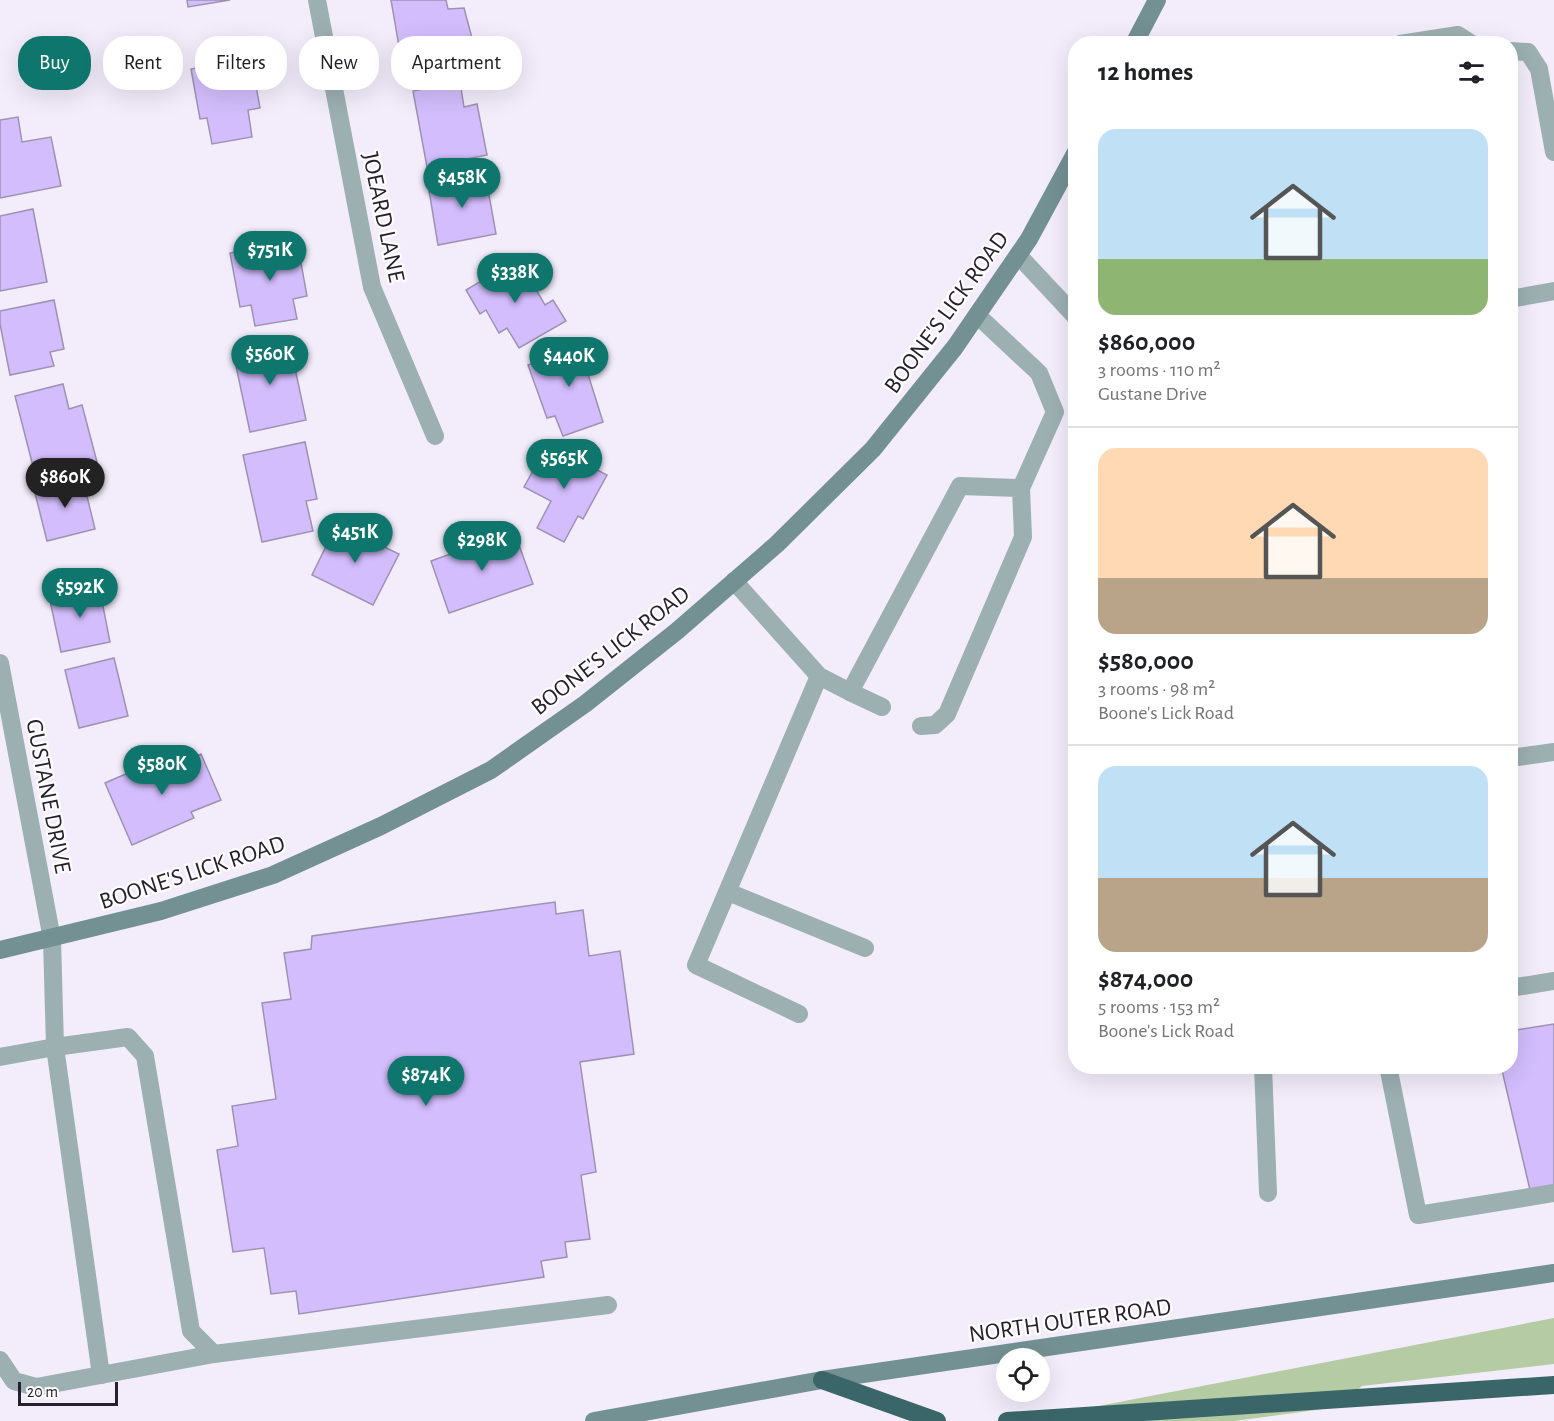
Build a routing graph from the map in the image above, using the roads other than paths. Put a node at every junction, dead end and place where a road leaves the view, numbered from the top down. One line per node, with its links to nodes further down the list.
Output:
1 (317, 0): 12 (street, JOEARD LANE)
2 (1157, 0): 3 (street)
3 (1138, 36)
4 (1518, 51): 5 (street)
5 (1554, 152)
6 (1068, 167): 7 (street, BOONE'S LICK ROAD)
7 (1018, 255): 10 (street); 11 (street, BOONE'S LICK ROAD)
8 (1554, 291): 9 (street)
9 (1518, 298)
10 (1068, 308)
11 (977, 315): 13 (street); 14 (street, BOONE'S LICK ROAD)
12 (435, 436)
13 (1020, 488): 17 (street); 19 (street)
14 (734, 581): 16 (street); 23 (street, BOONE'S LICK ROAD)
15 (0, 663): 23 (street, GUSTANE DRIVE)
16 (819, 676): 17 (street); 22 (street)
17 (850, 692): 18 (street)
18 (882, 707)
19 (921, 726)
20 (1554, 752): 21 (street)
21 (1518, 757)
22 (728, 892): 24 (street); 28 (street)
23 (52, 939): 25 (street, BOONE'S LICK ROAD); 29 (street, GUSTANE DRIVE)
24 (865, 948)
25 (0, 950)
26 (1554, 981): 27 (street)
27 (1518, 987)
28 (799, 1014)
29 (55, 1047): 30 (street); 37 (street); 39 (street, GUSTANE DRIVE)
30 (0, 1057)
31 (1262, 1074): 33 (street)
32 (1390, 1074): 34 (street)
33 (1268, 1193)
34 (1554, 1193)
35 (1554, 1273): 40 (street, NORTH OUTER ROAD)
36 (608, 1305): 37 (street)
37 (214, 1353): 39 (street)
38 (0, 1360): 39 (street)
39 (100, 1375)
40 (822, 1380): 42 (street, NORTH OUTER ROAD); 43 (highway)
41 (1554, 1385): 44 (highway)
42 (594, 1421)
43 (937, 1421)
44 (1007, 1421)

